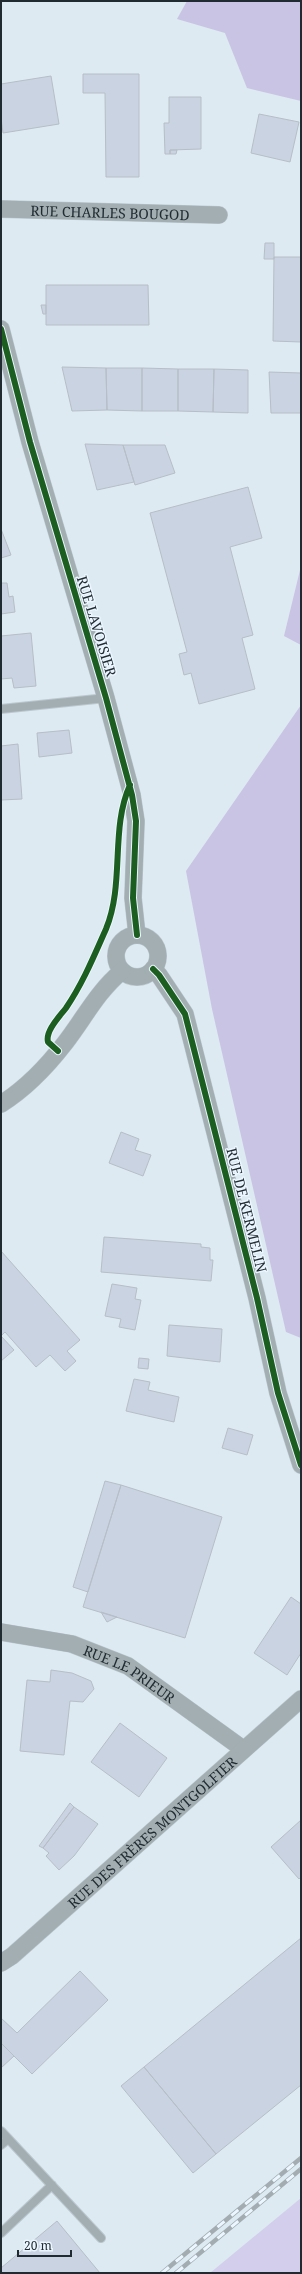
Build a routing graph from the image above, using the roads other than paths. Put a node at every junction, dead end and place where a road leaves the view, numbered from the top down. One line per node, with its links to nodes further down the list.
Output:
1 (1, 209): 2 (street, RUE CHARLES BOUGOD)
2 (219, 215)
3 (1, 329): 4 (street, RUE LAVOISIER)
4 (106, 698): 5 (lane); 6 (street, RUE LAVOISIER)
5 (1, 709)
6 (136, 935): 7 (street); 8 (street)
7 (153, 968): 8 (street); 10 (street, RUE DE KERMELIN)
8 (122, 971): 9 (street)
9 (1, 1104)
10 (301, 1466)
11 (1, 1632): 13 (street, RUE LE PRIEUR)
12 (301, 1698): 13 (street, RUE DES FRÈRES MONTGOLFIER)
13 (243, 1749): 14 (street, RUE DES FRÈRES MONTGOLFIER)
14 (1, 1963)
15 (1, 2131): 16 (lane)
16 (8, 2139): 17 (lane); 18 (lane)
17 (1, 2145)
18 (52, 2185): 19 (lane); 20 (lane)
19 (1, 2233)
20 (101, 2238)

